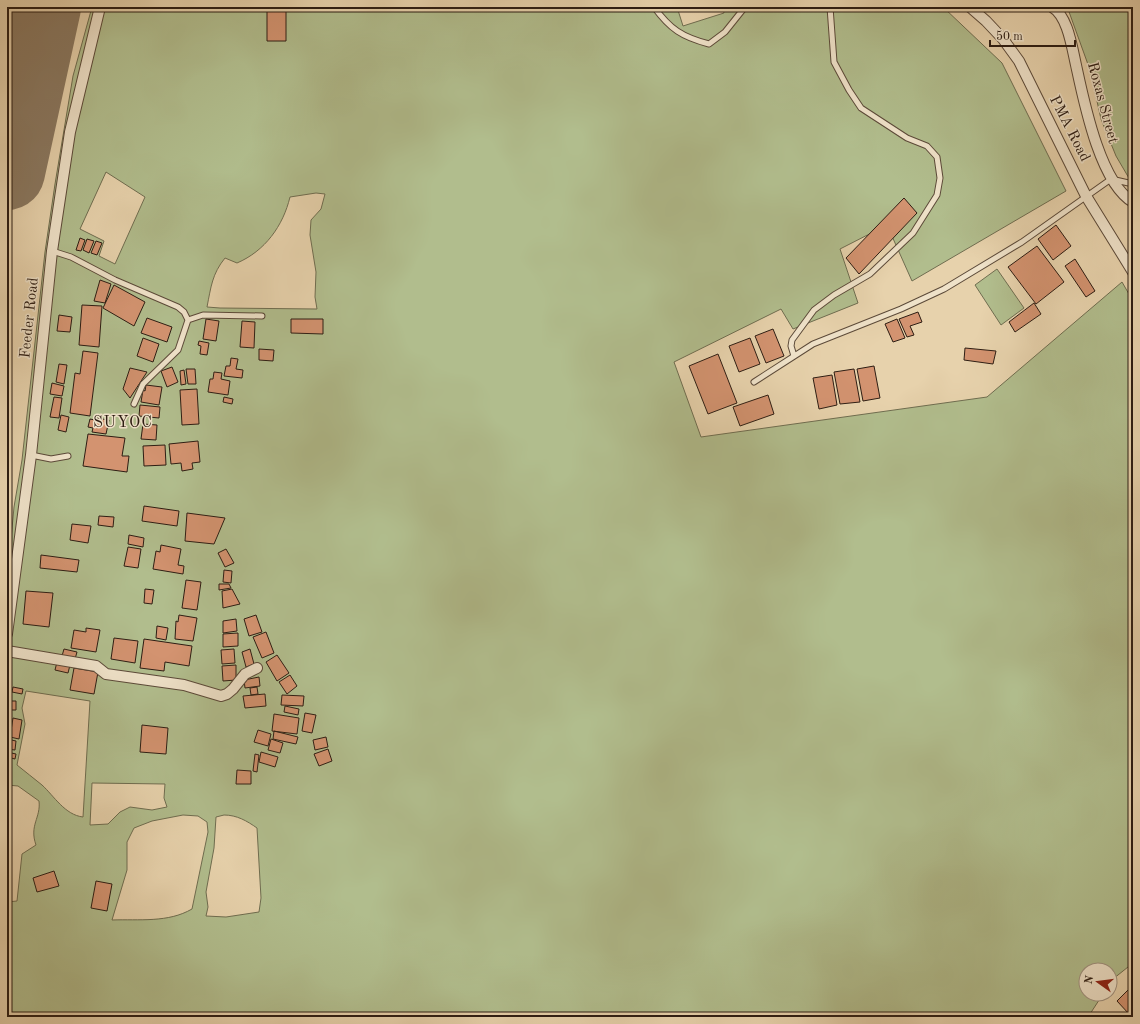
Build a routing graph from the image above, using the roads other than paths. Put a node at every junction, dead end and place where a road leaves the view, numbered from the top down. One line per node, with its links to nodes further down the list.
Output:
1 (100, 7): 11 (street, Feeder Road)
2 (654, 7): 3 (lane)
3 (746, 7)
4 (830, 7): 15 (lane)
5 (970, 7): 9 (street, PMA Road)
6 (1052, 7): 7 (street, Roxas Street)
7 (1111, 179): 8 (lane); 9 (lane); 10 (street, Roxas Street)
8 (1133, 184)
9 (1086, 196): 12 (street, PMA Road); 15 (lane)
10 (1133, 202)
11 (52, 251): 14 (lane); 18 (street, Feeder Road)
12 (1133, 272)
13 (262, 316): 14 (lane)
14 (188, 320): 17 (lane)
15 (794, 356): 16 (lane)
16 (754, 382)
17 (134, 404)
18 (31, 455): 19 (lane); 20 (street, Feeder Road)
19 (68, 456)
20 (7, 634)
21 (7, 651): 22 (street)
22 (257, 668)

